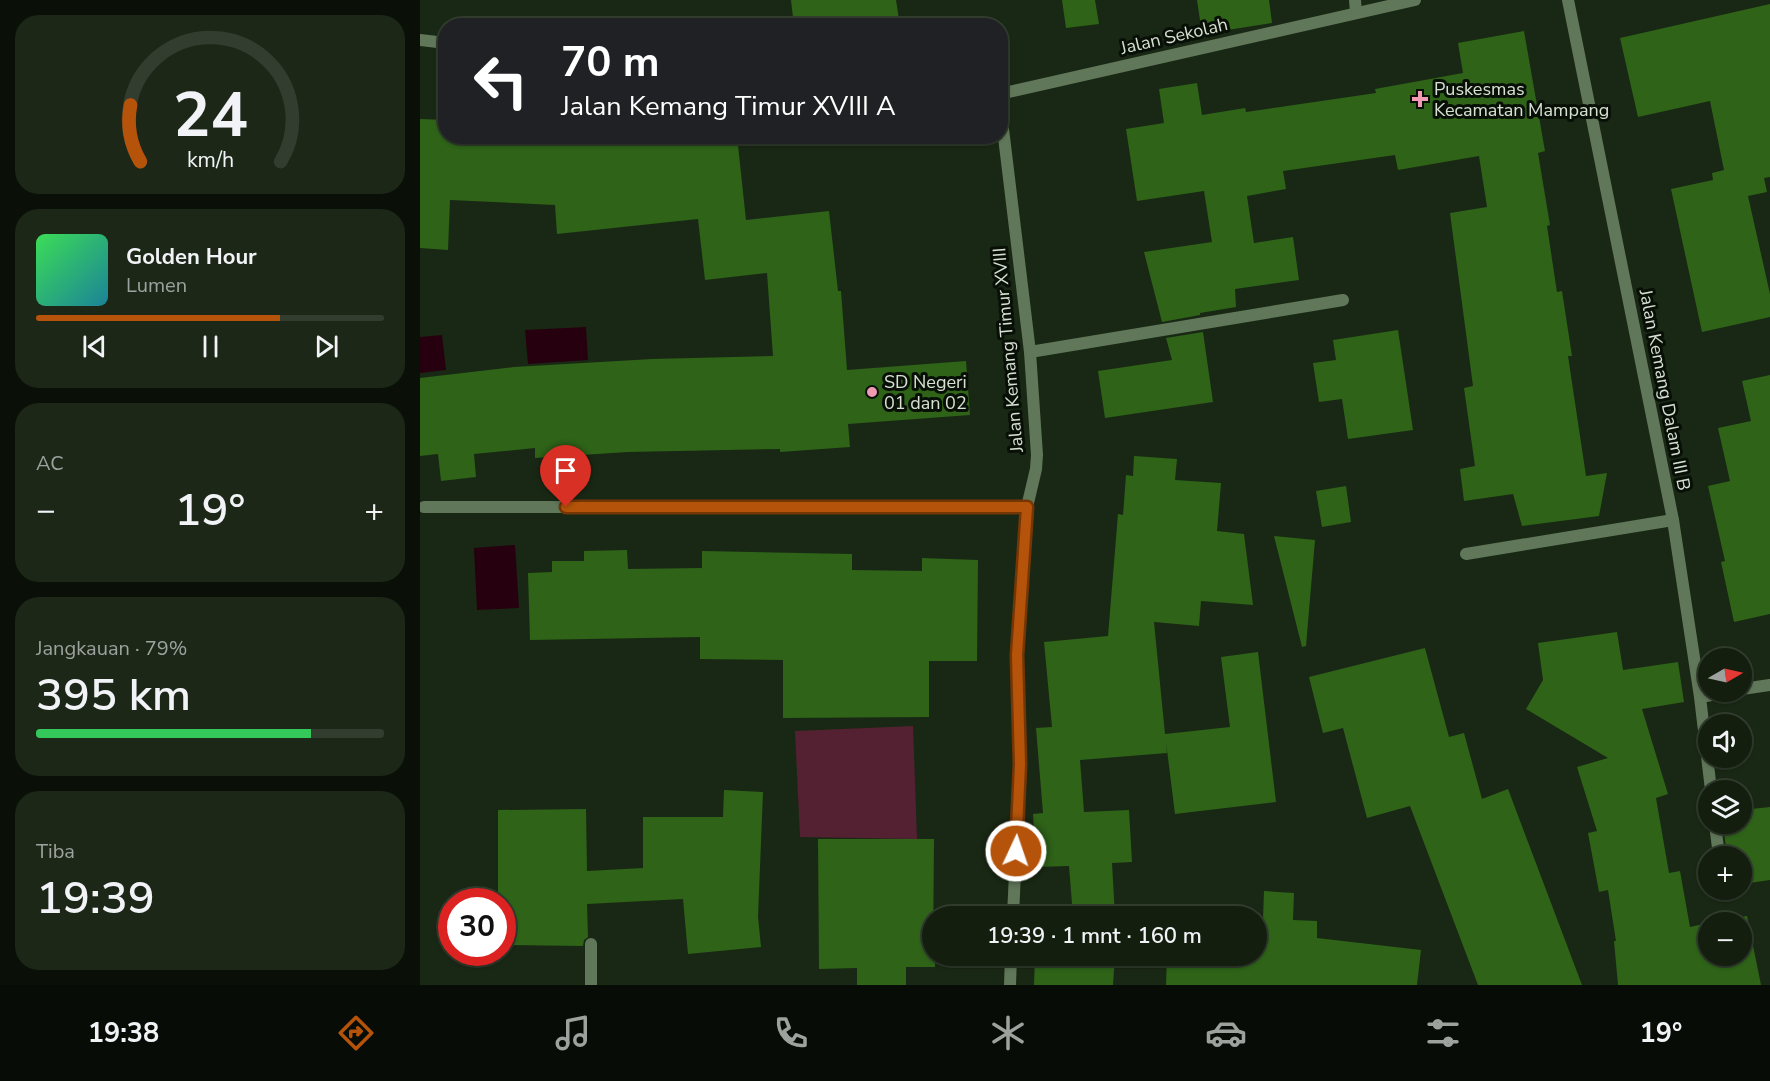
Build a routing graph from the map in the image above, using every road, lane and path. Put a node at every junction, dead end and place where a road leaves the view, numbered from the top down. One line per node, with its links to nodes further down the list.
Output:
1 (1414, 0): 3 (street, Jalan Sekolah)
2 (1568, 0): 12 (street, Jalan Kemang Dalam III B)
3 (1356, 6): 6 (street, Jalan Sekolah)
4 (420, 40): 5 (street)
5 (438, 42)
6 (1008, 92)
7 (1005, 144): 9 (street, Jalan Kemang Timur XVIII)
8 (1343, 300): 9 (street)
9 (1030, 352): 11 (street, Jalan Kemang Timur XVIII)
10 (423, 507): 11 (street)
11 (1027, 507): 19 (street, Jalan Kemang Timur XVIII)
12 (1673, 520): 13 (street); 14 (street, Jalan Kemang Dalam III B)
13 (1466, 554)
14 (1698, 684)
15 (1770, 685): 16 (street)
16 (1752, 688)
17 (1701, 702): 18 (street, Jalan Kemang Dalam III B)
18 (1710, 780)
19 (1013, 906)
20 (591, 944): 22 (street)
21 (1011, 966): 23 (street)
22 (591, 985)
23 (1010, 985)

